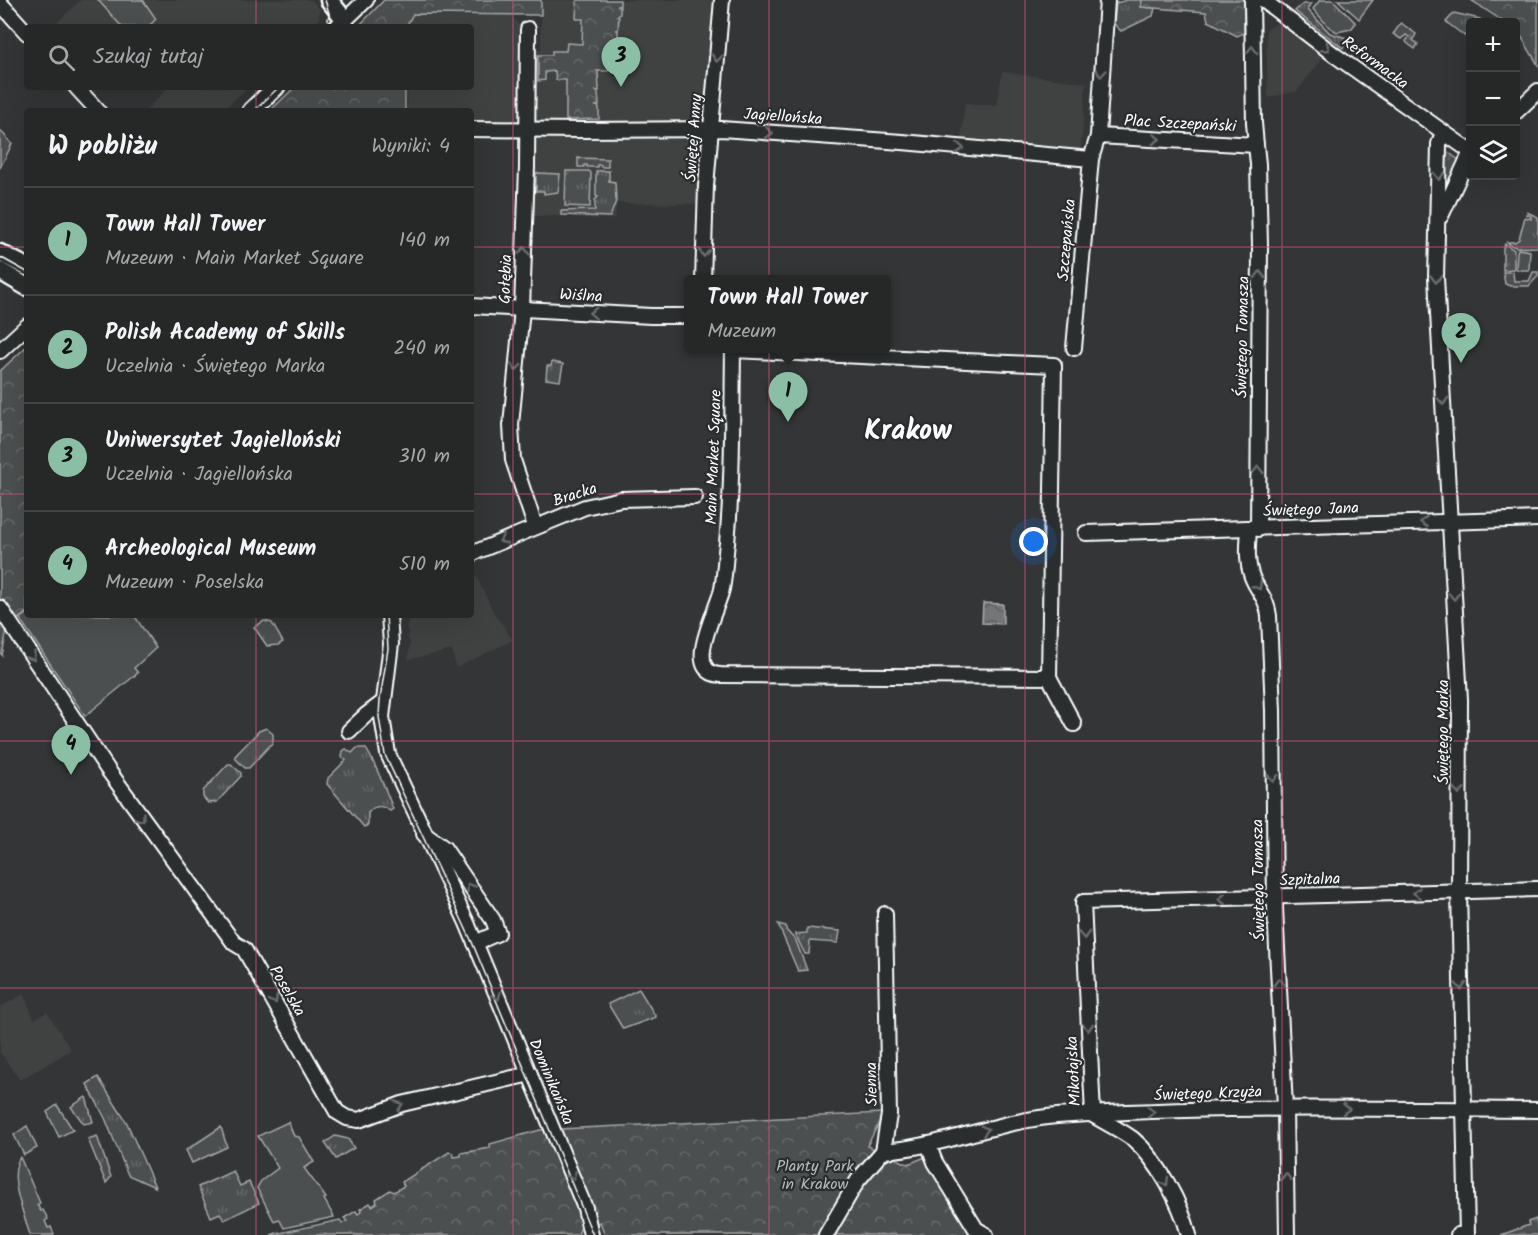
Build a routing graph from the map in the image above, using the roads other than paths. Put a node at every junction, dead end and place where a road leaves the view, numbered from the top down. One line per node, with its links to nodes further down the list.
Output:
1 (329, 0): 8 (street)
2 (366, 0): 8 (street)
3 (722, 0): 18 (street, Świętej Anny, one-way to 18)
4 (1107, 0): 21 (street, one-way to 21)
5 (1252, 0): 22 (street, Plac Szczepański, one-way to 5)
6 (1263, 0): 20 (street, Reformacka, one-way to 20)
7 (0, 3): 10 (street)
8 (342, 23)
9 (528, 29): 19 (street, Gołębia)
10 (24, 30)
11 (79, 90): 15 (street)
12 (273, 90): 16 (street)
13 (1538, 91): 14 (street)
14 (1520, 107)
15 (95, 108)
16 (256, 108)
17 (474, 129): 19 (street, Jagiellońska)
18 (711, 129): 19 (street, Jagiellońska); 24 (street, Jagiellońska, one-way to 24); 30 (street, Świętej Anny, one-way to 30)
19 (527, 130): 33 (street, Gołębia, one-way to 19)
20 (1443, 132): 23 (street, Reformacka); 26 (street, Świętego Marka, one-way to 26)
21 (1098, 136): 22 (street, Plac Szczepański, one-way to 22); 24 (street, Szczepańska)
22 (1256, 145): 44 (street, Świętego Tomasza, one-way to 22)
23 (1466, 149)
24 (1091, 159): 36 (street, Szczepańska)
25 (1466, 160): 26 (street, Świętego Marka)
26 (1438, 220): 42 (street, Świętego Marka, one-way to 42)
27 (0, 253): 28 (street)
28 (24, 265)
29 (0, 271): 31 (street)
30 (703, 275)
31 (24, 285)
32 (474, 306): 33 (street, Wiślna)
33 (522, 309): 34 (street, Wiślna, one-way to 33); 43 (street, Gołębia, one-way to 43)
34 (684, 316)
35 (24, 329): 37 (street)
36 (1074, 348)
37 (0, 351)
38 (733, 353): 49 (street, Main Market Square)
39 (797, 353): 49 (street, Main Market Square)
40 (695, 496): 43 (street, Bracka)
41 (1538, 519): 42 (street, Świętego Jana)
42 (1450, 522): 44 (street, Świętego Jana, one-way to 44); 55 (street, Świętego Marka, one-way to 55)
43 (535, 526): 46 (street, Bracka, one-way to 46)
44 (1253, 529): 45 (street, Świętego Jana); 56 (street, Świętego Tomasza, one-way to 56)
45 (1086, 533)
46 (474, 553)
47 (0, 608): 60 (street, Poselska, one-way to 60)
48 (389, 618): 50 (street, Dominikańska)
49 (1049, 677): 51 (street, Main Market Square)
50 (382, 707): 52 (street); 53 (street, Dominikańska)
51 (1074, 724)
52 (349, 731)
53 (424, 834): 59 (street, Dominikańska); 59 (street, one-way to 53)
54 (1538, 889): 55 (street, Szpitalna)
55 (1459, 892): 56 (street, Szpitalna, one-way to 56); 62 (street, Świętego Marka, one-way to 62)
56 (1274, 898): 57 (street, Szpitalna, one-way to 57); 61 (street, Świętego Tomasza, one-way to 56)
57 (1083, 902): 64 (street, Mikołajska, one-way to 64)
58 (885, 914): 66 (street, Sienna)
59 (475, 942): 60 (street, Dominikańska, one-way to 60)
60 (530, 1074): 67 (street, Dominikańska, one-way to 67)
61 (1285, 1108): 62 (street, Świętego Krzyża, one-way to 62); 64 (street, Świętego Krzyża, one-way to 61); 71 (street, Świętego Tomasza, one-way to 61)
62 (1464, 1110): 63 (street, Świętego Krzyża); 72 (street, Świętego Marka)
63 (1538, 1110)
64 (1093, 1115): 65 (street, Świętego Krzyża, one-way to 64); 70 (street, Mikołajska, one-way to 70)
65 (928, 1144): 66 (street, Świętego Krzyża); 69 (street)
66 (883, 1151): 68 (street)
67 (591, 1235)
68 (826, 1235)
69 (986, 1235)
70 (1189, 1235)
71 (1287, 1235)
72 (1458, 1235)

